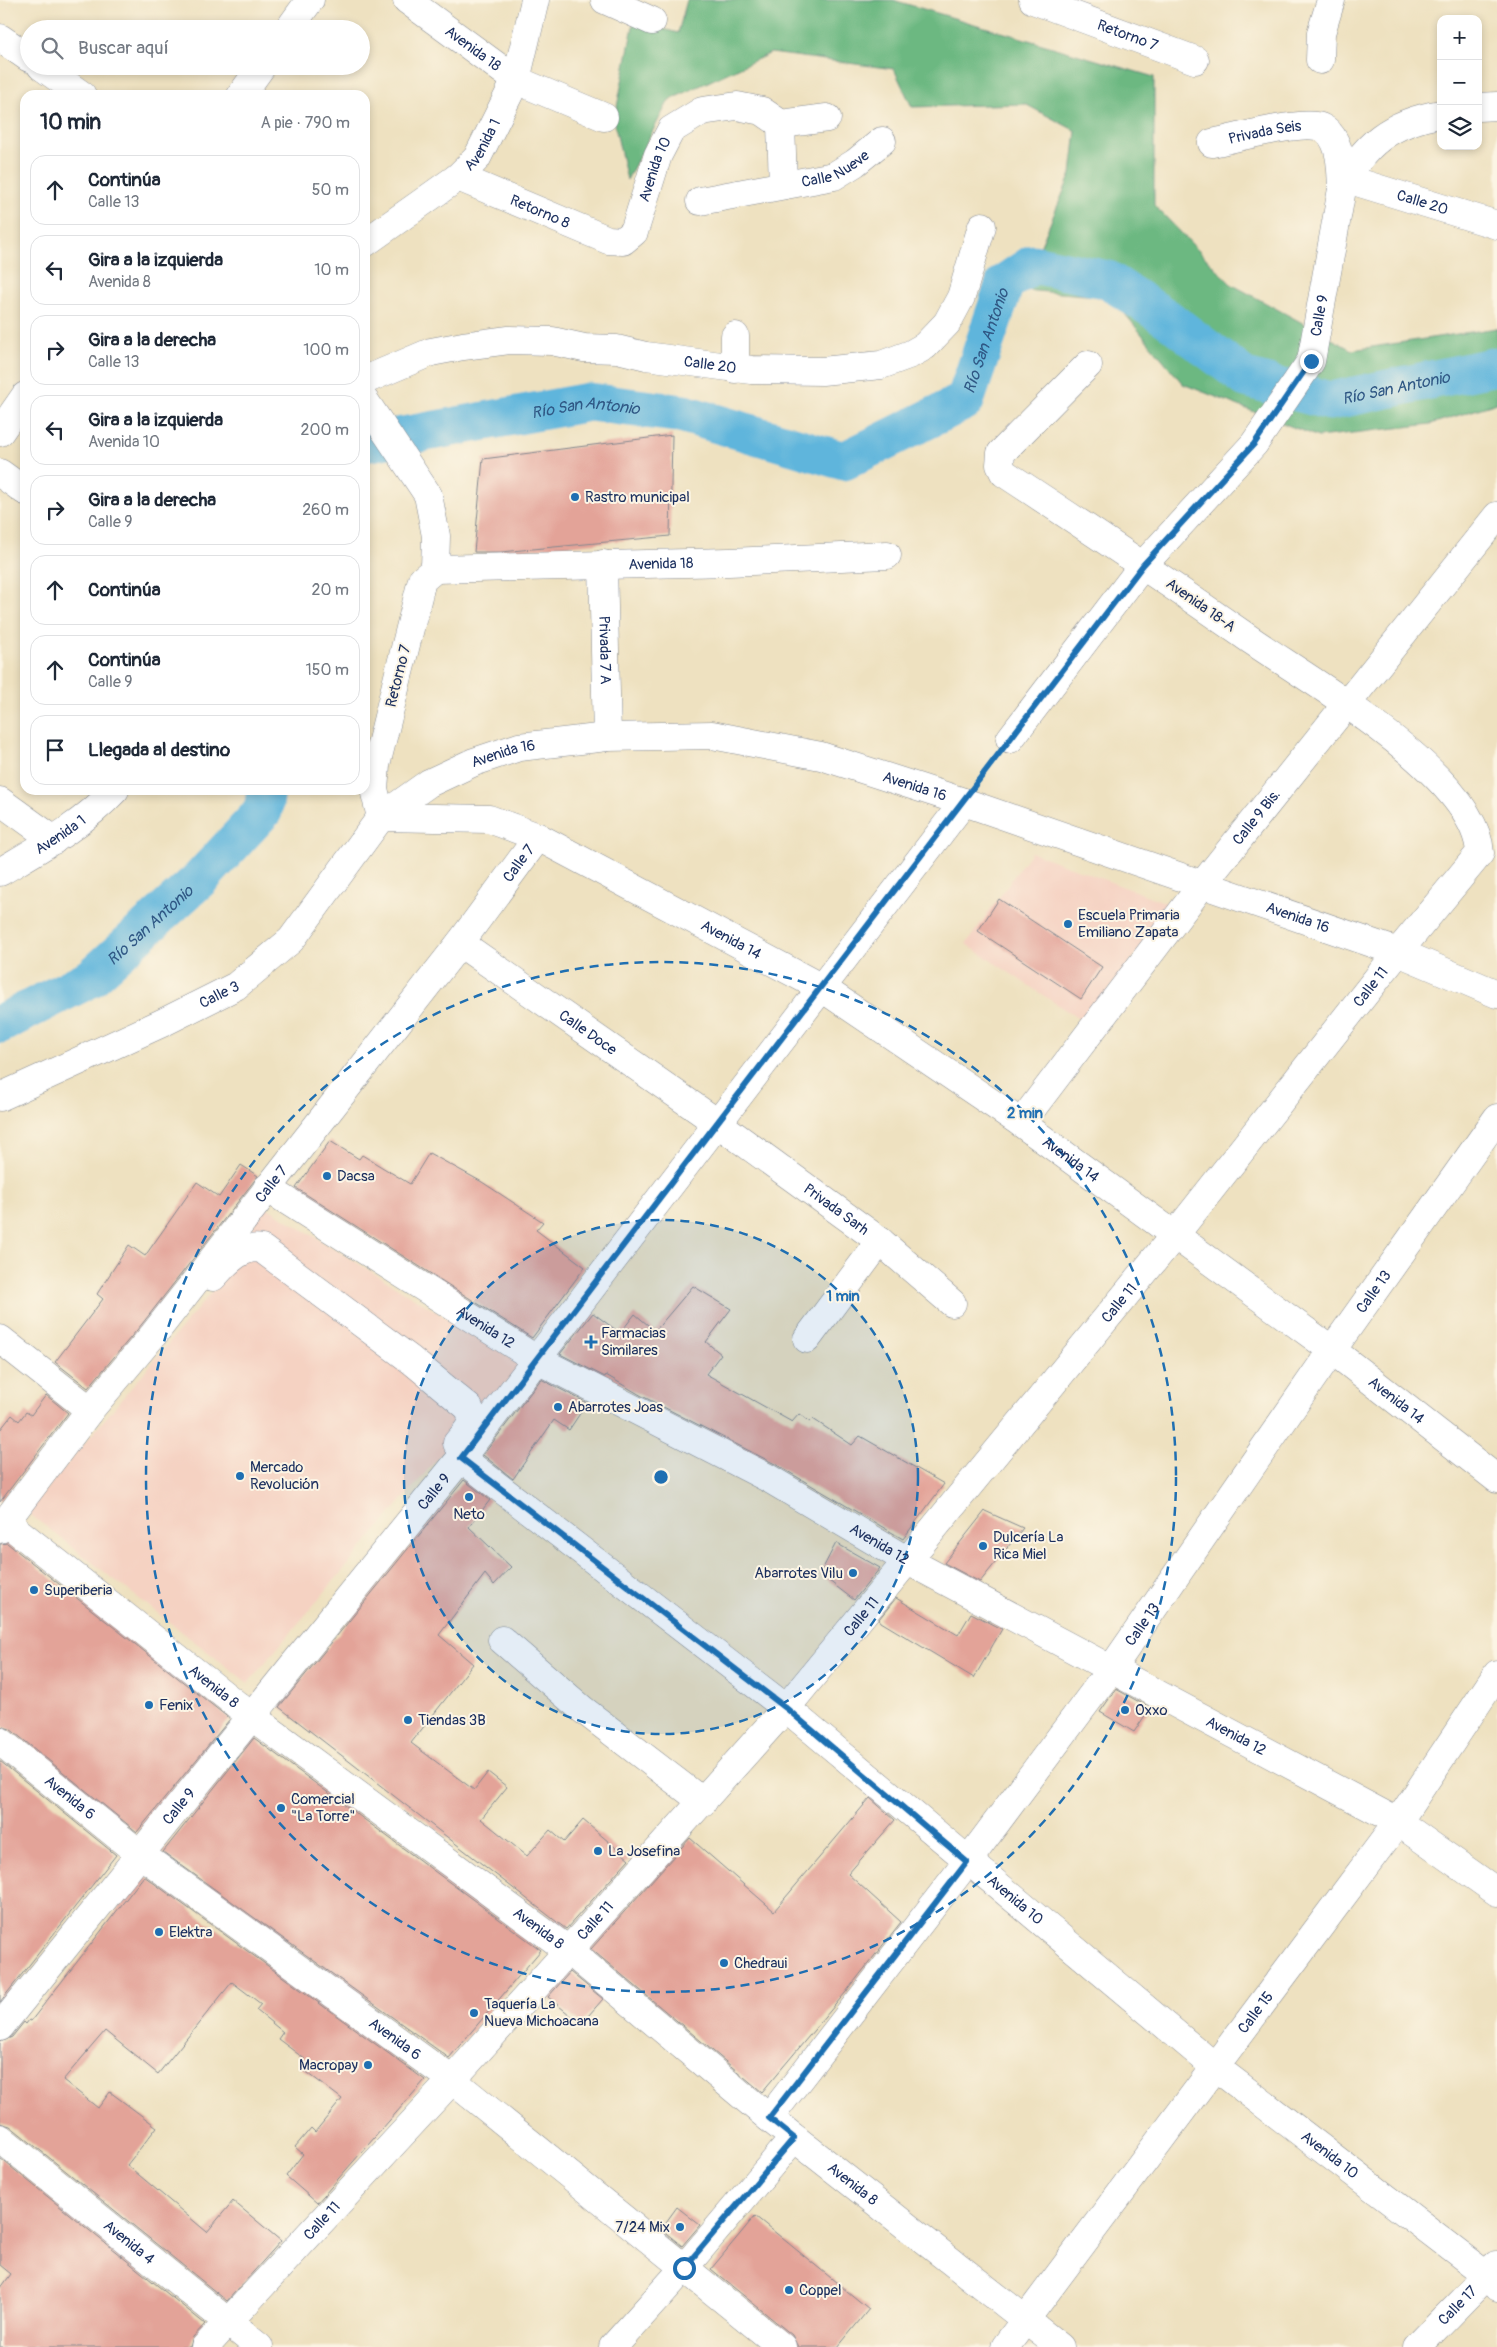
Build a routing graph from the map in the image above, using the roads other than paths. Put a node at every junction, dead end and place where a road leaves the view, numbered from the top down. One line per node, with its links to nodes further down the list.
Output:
1 (310, 0): 7 (street)
2 (407, 0): 15 (street, Avenida 18)
3 (536, 0): 15 (street, Avenida 1)
4 (605, 0): 8 (street)
5 (1032, 0): 11 (street, Retorno 7)
6 (1331, 0): 12 (street)
7 (296, 20)
8 (652, 20)
9 (0, 38): 10 (street)
10 (20, 52)
11 (1195, 60)
12 (1320, 60)
13 (54, 75): 16 (street)
14 (255, 75): 17 (street)
15 (516, 80): 21 (street, Avenida 18); 26 (street, Avenida 1)
16 (75, 90)
17 (245, 90)
18 (1497, 106): 19 (street)
19 (1482, 107)
20 (1437, 115): 27 (street, Calle 9)
21 (604, 117)
22 (827, 118): 23 (street)
23 (781, 124): 28 (street, Calle Nueve); 34 (street, Avenida 10)
24 (882, 141): 28 (street, Calle Nueve)
25 (1212, 143): 27 (street, Privada Seis)
26 (458, 177): 33 (street, Avenida 1); 34 (street, Retorno 8)
27 (1347, 178): 30 (street); 31 (street, Calle 20); 47 (street, Calle 9)
28 (783, 185): 29 (street, Calle Nueve)
29 (700, 201)
30 (1497, 207)
31 (1497, 225)
32 (982, 226): 37 (street, Calle 20)
33 (370, 239)
34 (623, 241)
35 (736, 336): 37 (street)
36 (1088, 365): 47 (street, Avenida 18-A)
37 (736, 368): 38 (street, Calle 20)
38 (370, 378)
39 (20, 403): 41 (street)
40 (370, 407): 48 (street)
41 (0, 432)
42 (0, 472): 43 (street)
43 (20, 487)
44 (1497, 516): 49 (street, Calle 9 Bis.)
45 (887, 555): 46 (street, Avenida 18)
46 (603, 564): 48 (street, Avenida 18); 50 (street, Privada 7 A)
47 (1143, 565): 49 (street, Avenida 18-A); 51 (street, Calle 9)
48 (435, 569): 55 (street, Retorno 7)
49 (1346, 703): 58 (street, Avenida 18-A); 60 (street, Calle 9 Bis.)
50 (607, 738): 54 (street, Avenida 16); 55 (street, Avenida 16)
51 (1010, 739)
52 (110, 795): 57 (street, Avenida 1)
53 (0, 801): 57 (street)
54 (964, 802): 60 (street, Avenida 16); 63 (street, Calle 9)
55 (380, 817): 56 (street); 65 (street, Calle 3)
56 (538, 836): 61 (street, Calle 7); 63 (street, Avenida 14)
57 (54, 840): 59 (street, Avenida 1)
58 (1480, 853): 62 (street, Calle 11)
59 (0, 872)
60 (1202, 885): 62 (street, Avenida 16); 68 (street, Calle 9 Bis.)
61 (460, 943): 67 (street, Calle Doce); 69 (street, Calle 7)
62 (1398, 952): 64 (street, Avenida 16); 70 (street, Calle 11)
63 (822, 988): 67 (street, Calle 9); 68 (street, Avenida 14)
64 (1497, 994)
65 (0, 1097)
66 (1497, 1118): 76 (street, Calle 13)
67 (716, 1122): 71 (street, Privada Sarh); 77 (street, Calle 9)
68 (1021, 1123): 70 (street, Avenida 14)
69 (267, 1188): 73 (street, Calle 7); 77 (street, Avenida 12)
70 (1174, 1236): 76 (street, Avenida 14); 83 (street, Calle 11)
71 (880, 1242): 72 (street, Privada Sarh); 75 (street)
72 (952, 1303)
73 (154, 1334): 78 (street, Calle 7); 81 (street)
74 (0, 1339): 78 (street)
75 (807, 1339)
76 (1332, 1350): 80 (street, Avenida 14); 85 (street, Calle 13)
77 (536, 1359): 79 (street, Calle 9); 83 (street, Avenida 12)
78 (90, 1410): 82 (street, Calle 7)
79 (461, 1458): 81 (street, Calle 9); 87 (street, Avenida 10)
80 (1497, 1479)
81 (430, 1495): 88 (street, Calle 9)
82 (3, 1525): 88 (street, Avenida 8)
83 (908, 1561): 85 (street, Avenida 12); 87 (street, Calle 11)
84 (502, 1640): 90 (street)
85 (1112, 1668): 91 (street, Avenida 12); 93 (street, Calle 13)
86 (1497, 1674): 91 (street, Calle 15)
87 (786, 1708): 90 (street, Calle 11); 93 (street, Avenida 10)
88 (251, 1716): 92 (street, Calle 9); 95 (street, Avenida 8)
89 (0, 1741): 92 (street, Avenida 6)
90 (703, 1802): 95 (street, Calle 11)
91 (1398, 1822): 94 (street, Avenida 12); 97 (street, Calle 15)
92 (140, 1854): 96 (street, Calle 9); 98 (street, Avenida 6)
93 (967, 1862): 97 (street, Avenida 10); 99 (street, Calle 13)
94 (1497, 1892)
95 (568, 1950): 98 (street, Calle 11); 99 (street, Avenida 8)
96 (0, 2027)
97 (1214, 2066): 103 (street, Avenida 10); 104 (street, Calle 15)
98 (452, 2080): 102 (street, Avenida 6); 105 (street, Calle 11)
99 (769, 2118): 101 (street, Avenida 8)
100 (0, 2138): 105 (street, Avenida 4)
101 (794, 2138): 102 (street); 104 (street, Avenida 8)
102 (684, 2268): 108 (street); 109 (street, Avenida 6)
103 (1494, 2276): 112 (street, Calle 17)
104 (1027, 2319): 110 (street, Calle 15); 111 (street, Avenida 8)
105 (227, 2322): 106 (street, Calle 11); 107 (street, Avenida 4)
106 (205, 2347)
107 (258, 2347)
108 (613, 2347)
109 (782, 2347)
110 (1005, 2347)
111 (1060, 2347)
112 (1417, 2347)

